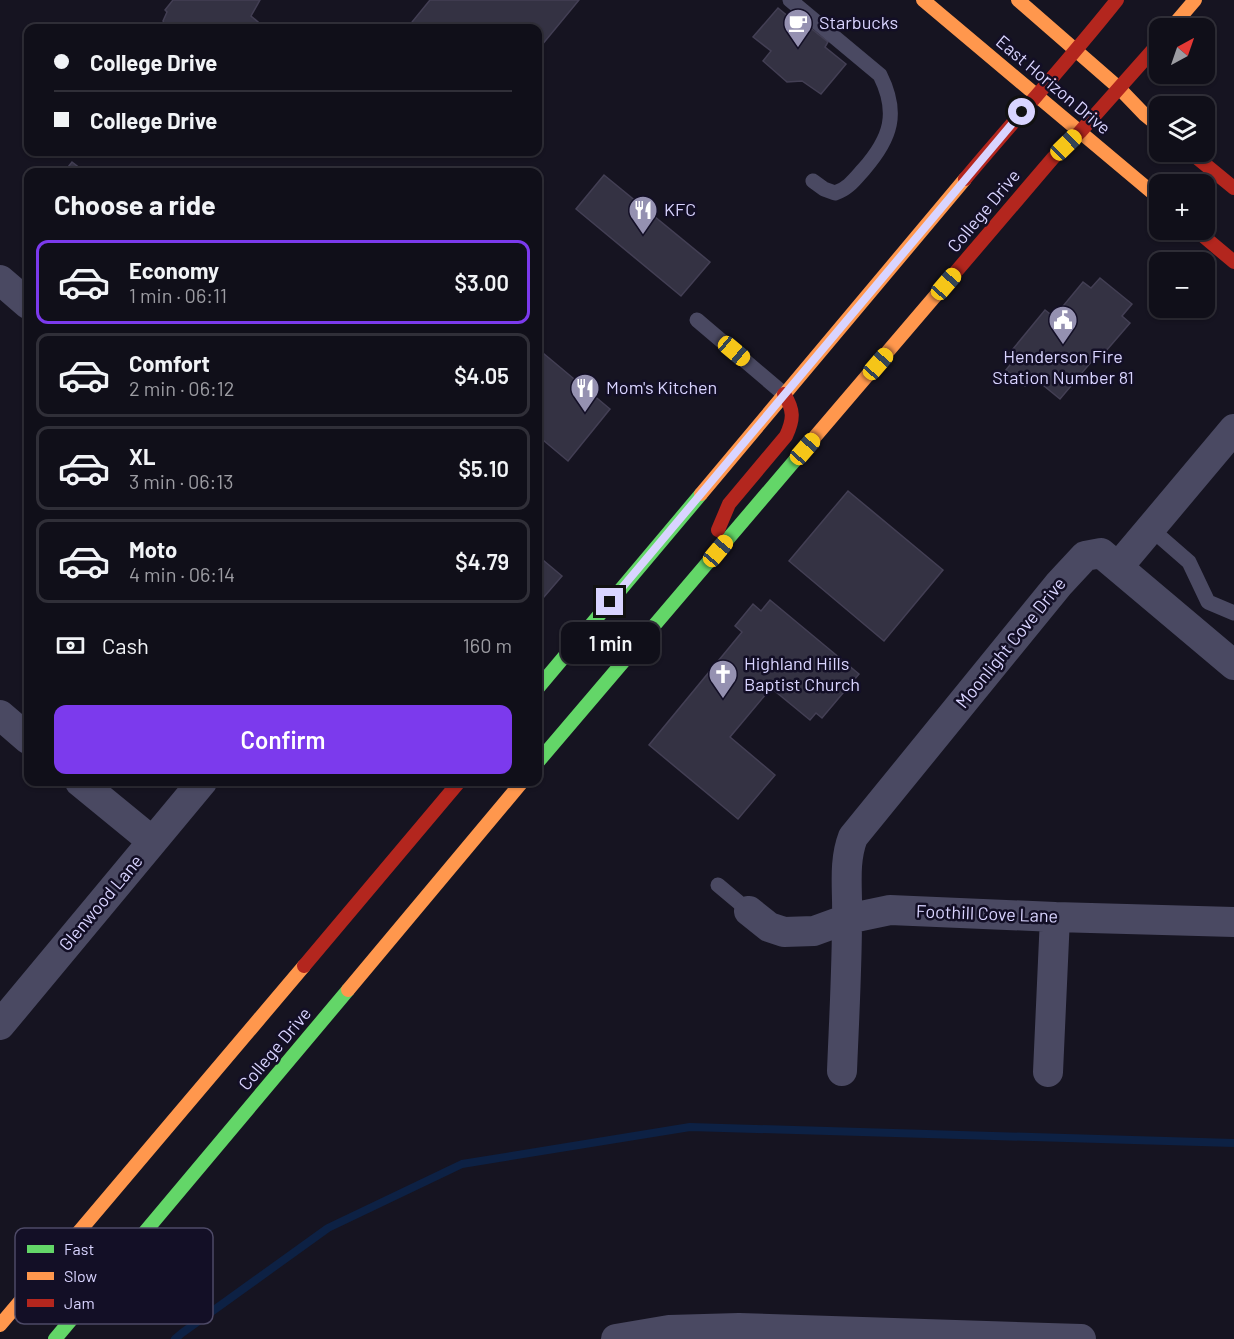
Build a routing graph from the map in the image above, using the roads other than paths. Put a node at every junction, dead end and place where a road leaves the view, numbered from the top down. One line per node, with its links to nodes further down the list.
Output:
1 (790, 0): 14 (lane)
2 (923, 0): 10 (main road, East Horizon Drive)
3 (1018, 0): 7 (main road)
4 (1117, 0): 7 (main road, College Drive)
5 (1195, 0): 6 (main road)
6 (1180, 18)
7 (1076, 52): 9 (main road); 10 (main road, College Drive)
8 (1149, 54): 9 (main road, College Drive)
9 (1119, 88): 11 (main road); 12 (main road, College Drive)
10 (1037, 96): 12 (main road, East Horizon Drive); 22 (main road, College Drive)
11 (1149, 118)
12 (1080, 132): 16 (main road, East Horizon Drive); 26 (main road, College Drive)
13 (1202, 162): 15 (main road)
14 (813, 181)
15 (1234, 188)
16 (1149, 189)
17 (1208, 240): 18 (main road)
18 (1234, 262)
19 (0, 280): 20 (street)
20 (24, 301)
21 (697, 320): 22 (lane)
22 (784, 394): 26 (main road); 29 (main road, College Drive)
23 (1234, 429): 24 (street)
24 (1150, 528): 25 (street); 27 (lane)
25 (1118, 567): 28 (street); 41 (street, Moonlight Cove Drive)
26 (704, 568): 32 (main road, College Drive)
27 (1234, 613)
28 (1234, 665)
29 (542, 683)
30 (0, 715): 31 (street)
31 (24, 736)
32 (542, 747)
33 (85, 786): 37 (street)
34 (199, 786): 37 (street, Glenwood Lane)
35 (456, 786): 46 (main road, College Drive)
36 (519, 786): 47 (main road, College Drive)
37 (152, 841): 43 (street, Glenwood Lane)
38 (718, 885): 39 (lane)
39 (749, 911): 41 (street, Foothill Cove Lane)
40 (1055, 917): 41 (street, Foothill Cove Lane); 42 (street, Foothill Cove Lane); 45 (street)
41 (848, 919): 44 (street)
42 (1234, 922)
43 (0, 1024)
44 (842, 1071)
45 (1048, 1072)
46 (82, 1228)
47 (148, 1228)
48 (15, 1307): 50 (main road, College Drive)
49 (68, 1324): 51 (main road, College Drive)
50 (0, 1325)
51 (55, 1339)
52 (616, 1339): 53 (street)
53 (1081, 1339)

